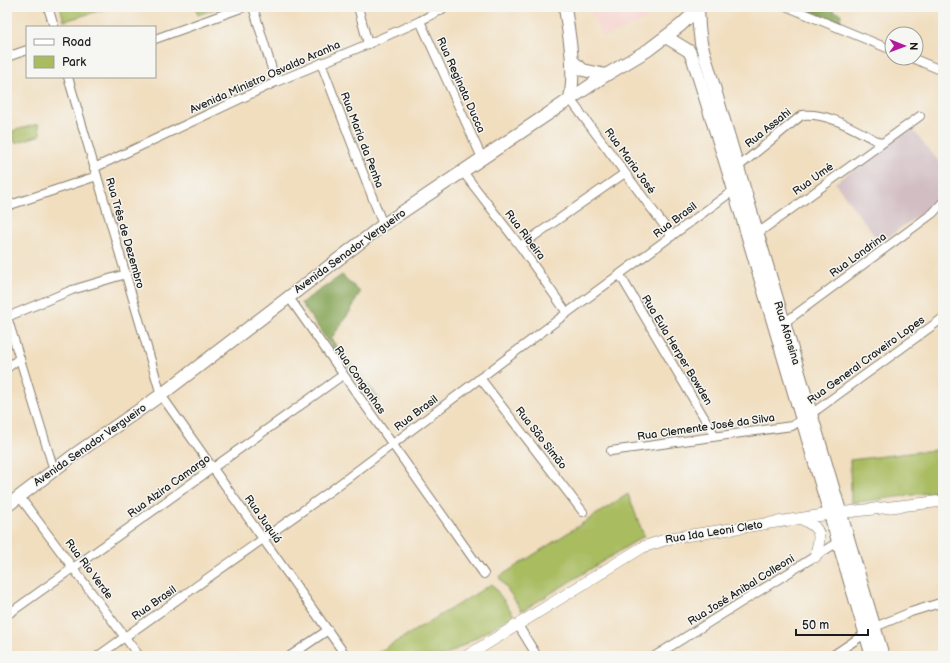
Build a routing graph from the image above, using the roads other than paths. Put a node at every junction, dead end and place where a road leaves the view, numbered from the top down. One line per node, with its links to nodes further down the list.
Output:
1 (48, 7): 11 (street)
2 (244, 7): 13 (street)
3 (253, 7): 24 (street)
4 (358, 7): 14 (street)
5 (446, 7): 9 (street, Avenida Ministro Osvaldo Aranha)
6 (566, 7): 18 (main road)
7 (788, 7): 15 (street)
8 (699, 8): 12 (main road, Avenida Senador Vergueiro); 29 (main road, Rua Afonsina)
9 (437, 9): 10 (street, Avenida Ministro Osvaldo Aranha)
10 (420, 21): 14 (street, Avenida Ministro Osvaldo Aranha); 28 (street, Rua Reginata Ducca)
11 (54, 26)
12 (666, 36): 22 (main road, Avenida Senador Vergueiro); 34 (main road, Rua Afonsina)
13 (156, 39)
14 (368, 44): 19 (street, Avenida Ministro Osvaldo Aranha)
15 (884, 47)
16 (26, 50): 17 (street)
17 (7, 56)
18 (572, 61): 22 (main road); 25 (main road)
19 (321, 63): 24 (street, Avenida Ministro Osvaldo Aranha); 37 (street, Rua Maria da Penha)
20 (924, 63): 21 (street)
21 (943, 71)
22 (606, 75): 25 (main road, Avenida Senador Vergueiro)
23 (68, 78): 30 (street, Rua Três de Dezembro)
24 (276, 82): 30 (street, Avenida Ministro Osvaldo Aranha)
25 (570, 98): 28 (main road, Avenida Senador Vergueiro); 32 (street, Rua Maria José)
26 (920, 116): 27 (street, Rua Umé)
27 (881, 143): 29 (street, Rua Assahi); 38 (street, Rua Umé)
28 (482, 158): 31 (main road, Avenida Senador Vergueiro)
29 (738, 167): 34 (main road, Rua Afonsina)
30 (94, 168): 33 (street, Rua Três de Dezembro)
31 (463, 172): 37 (main road, Avenida Senador Vergueiro); 40 (street, Rua Ribeira)
32 (625, 173): 39 (street, Rua Maria José); 40 (street)
33 (97, 176): 36 (street); 41 (street, Rua Três de Dezembro)
34 (739, 186): 38 (main road, Rua Afonsina); 39 (street, Rua Brasil); 53 (main road, Rua Afonsina)
35 (943, 202): 47 (street, Rua Londrina)
36 (7, 206)
37 (383, 225): 43 (main road, Avenida Senador Vergueiro)
38 (758, 233): 47 (main road, Rua Afonsina)
39 (672, 236): 42 (street, Rua Brasil)
40 (520, 246): 44 (street, Rua Ribeira)
41 (126, 274): 45 (street); 52 (street, Rua Três de Dezembro)
42 (620, 275): 44 (street, Rua Brasil); 54 (street, Rua Eula Herper Bowden)
43 (288, 296): 50 (street, Rua Congonhas); 52 (main road, Avenida Senador Vergueiro)
44 (567, 312): 51 (street, Rua Brasil)
45 (7, 317): 48 (street)
46 (942, 320): 53 (street, Rua General Craveiro Lopes)
47 (784, 323): 53 (main road, Rua Afonsina)
48 (20, 358): 49 (street); 58 (street)
49 (7, 368)
50 (343, 375): 55 (street, Rua Congonhas); 57 (street, Rua Alzira Camargo)
51 (480, 378): 55 (street, Rua Brasil); 62 (street, Rua São Simão)
52 (161, 396): 57 (street, Rua Juquiá); 58 (main road, Avenida Senador Vergueiro)
53 (806, 417): 54 (street, Rua Clemente José da Silva); 63 (main road, Rua Afonsina)
54 (715, 436): 56 (street, Rua Clemente José da Silva)
55 (392, 445): 65 (street, Rua Brasil); 69 (street, Rua Congonhas)
56 (611, 452)
57 (213, 468): 65 (street, Rua Juquiá); 68 (street, Rua Alzira Camargo)
58 (54, 470): 59 (main road, Avenida Senador Vergueiro)
59 (19, 496): 61 (main road, Avenida Senador Vergueiro); 68 (street, Rua Rio Verde)
60 (943, 501): 63 (street, Rua Ida Leoni Cleto)
61 (7, 506)
62 (583, 512)
63 (836, 514): 64 (street, Rua Ida Leoni Cleto); 66 (main road, Rua Afonsina); 74 (main road, Rua Afonsina)
64 (802, 519): 67 (street); 72 (street, Rua Ida Leoni Cleto)
65 (264, 539): 73 (street, Rua Juquiá); 75 (street, Rua Brasil)
66 (838, 542): 67 (street, Rua José Anibal Colleoni); 74 (main road, Rua Afonsina)
67 (815, 557): 82 (street, Rua José Anibal Colleoni)
68 (74, 567): 71 (street, Rua Alzira Camargo); 75 (street, Rua Rio Verde)
69 (484, 574)
70 (943, 602): 74 (street)
71 (7, 615)
72 (518, 625): 80 (street, Rua Ida Leoni Cleto); 81 (street)
73 (328, 630): 78 (street); 79 (street, Rua Juquiá)
74 (870, 630): 83 (street); 84 (main road, Rua Afonsina); 85 (main road, Rua Afonsina)
75 (126, 636): 76 (street, Rua Brasil); 77 (street, Rua Rio Verde)
76 (98, 656)
77 (139, 656)
78 (290, 656)
79 (346, 656)
80 (467, 656)
81 (537, 656)
82 (656, 656)
83 (832, 656)
84 (872, 656)
85 (883, 656)

